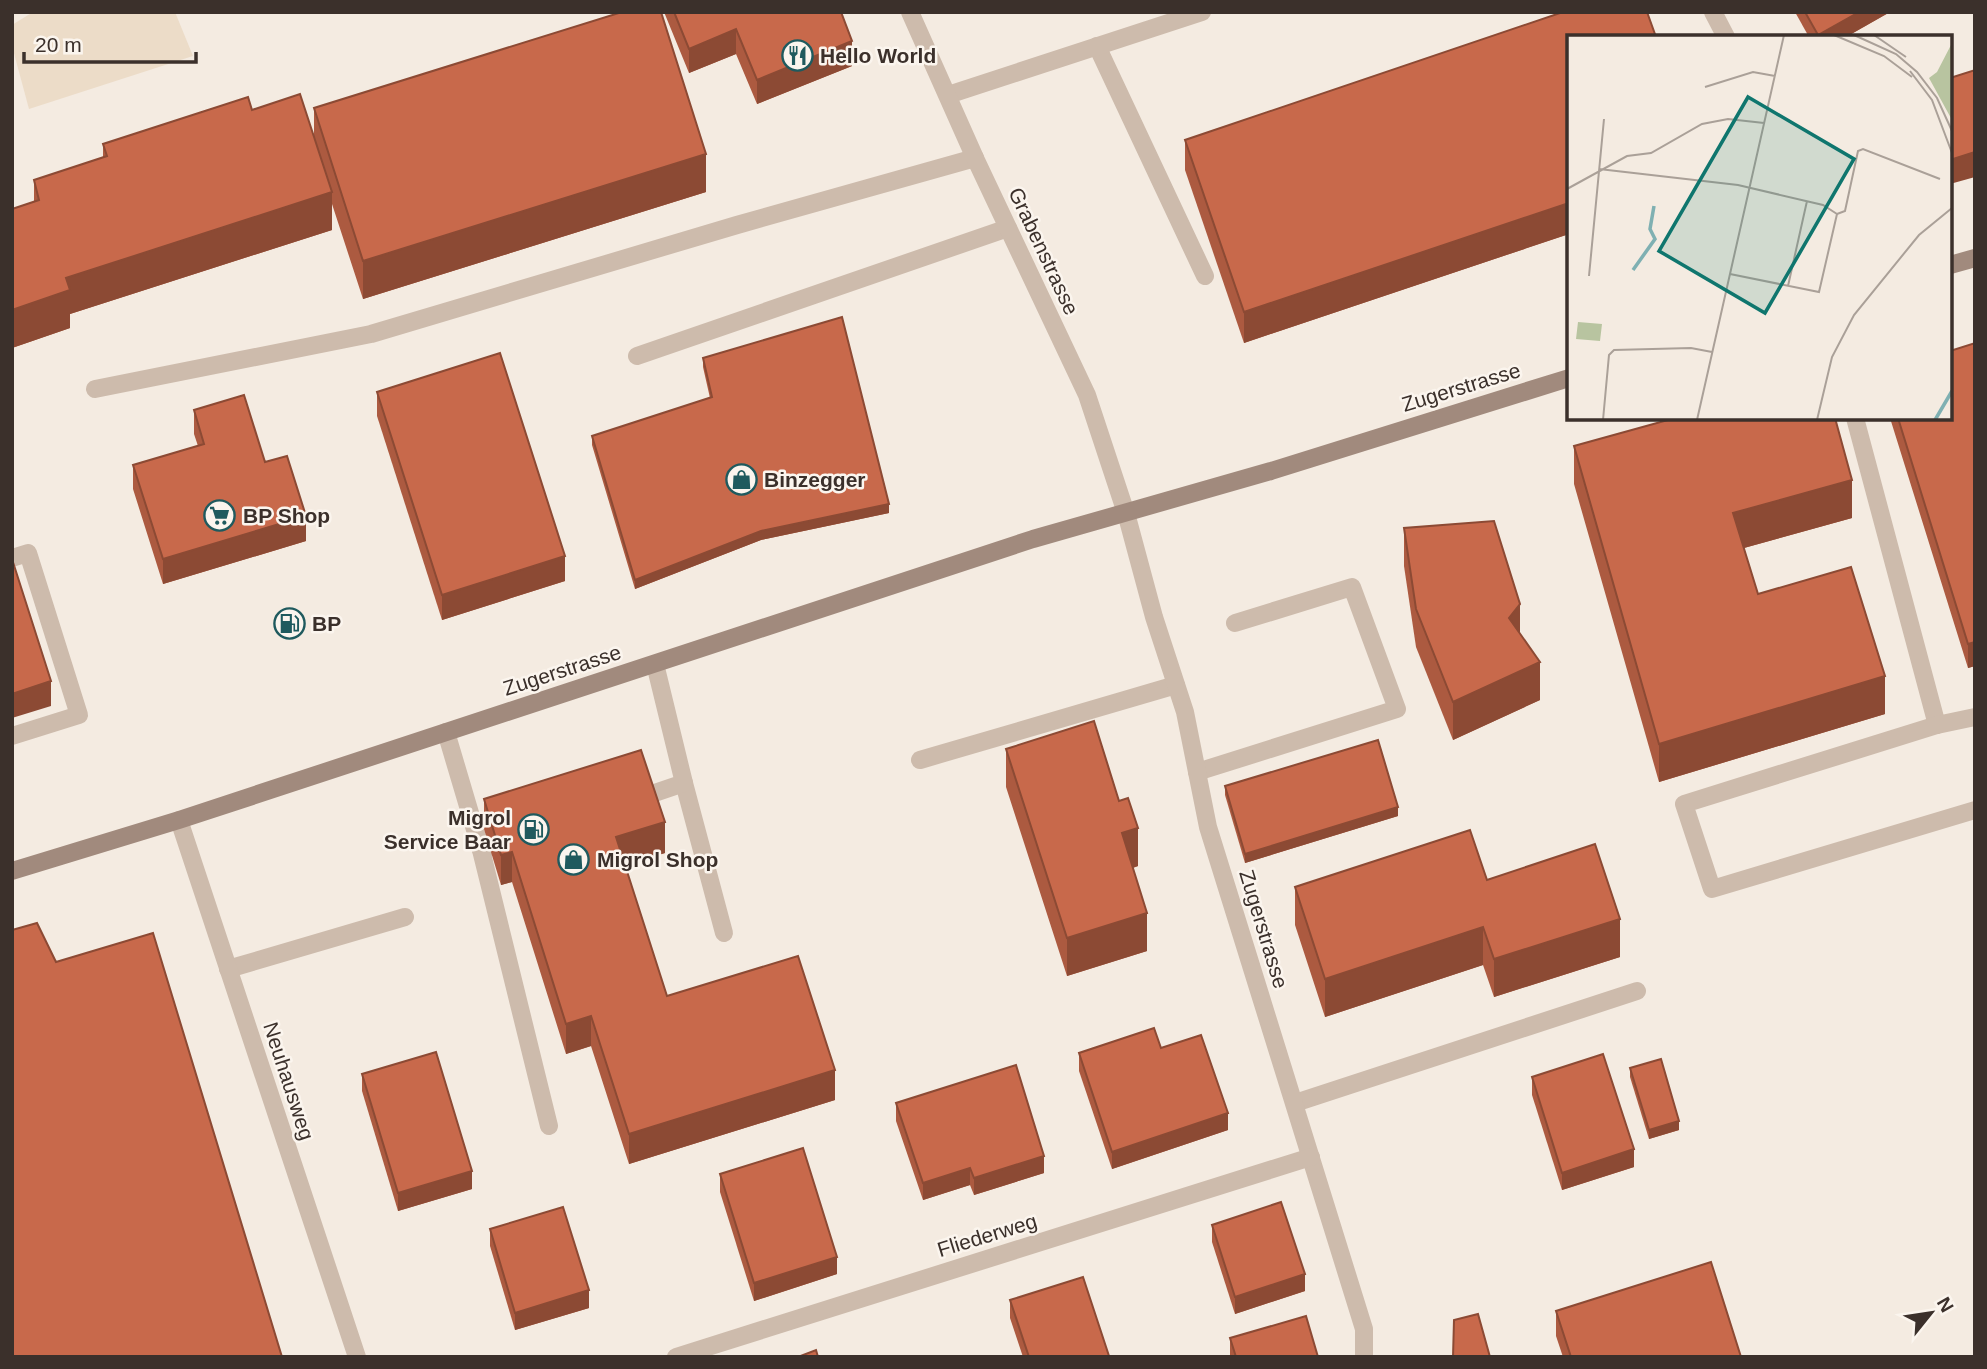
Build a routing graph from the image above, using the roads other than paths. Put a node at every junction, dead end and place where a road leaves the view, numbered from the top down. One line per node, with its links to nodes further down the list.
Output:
1 (910, 12): 6 (street, Grabenstrasse)
2 (1202, 12): 5 (street)
3 (1713, 12): 4 (street)
4 (1725, 35)
5 (1097, 46): 6 (street); 11 (street)
6 (948, 95): 7 (street, Grabenstrasse)
7 (975, 158): 8 (street, Grabenstrasse); 14 (street)
8 (1008, 228): 12 (street); 16 (street, Grabenstrasse)
9 (1975, 258): 10 (main road)
10 (1952, 264)
11 (1205, 276)
12 (637, 356)
13 (1567, 379): 16 (main road, Zugerstrasse)
14 (95, 390)
15 (1856, 420): 22 (street)
16 (1126, 513): 19 (main road, Zugerstrasse); 20 (street, Zugerstrasse)
17 (12, 558): 24 (street)
18 (1235, 623): 26 (street)
19 (655, 664): 23 (main road, Zugerstrasse); 27 (street)
20 (1176, 685): 25 (street); 26 (street, Zugerstrasse)
21 (1975, 717): 22 (street)
22 (1937, 724): 29 (street)
23 (446, 732): 30 (main road, Zugerstrasse); 32 (street)
24 (12, 736)
25 (920, 760)
26 (1197, 772): 38 (street, Zugerstrasse)
27 (684, 783): 28 (street); 35 (street)
28 (621, 804)
29 (1975, 810)
30 (178, 820): 33 (main road, Zugerstrasse); 36 (street, Neuhausweg)
31 (532, 833): 32 (street)
32 (481, 850): 39 (street)
33 (12, 871)
34 (405, 917): 36 (street)
35 (724, 933)
36 (229, 969): 41 (street, Neuhausweg)
37 (1637, 992): 38 (street)
38 (1295, 1103): 40 (street, Zugerstrasse)
39 (549, 1126)
40 (1311, 1157): 42 (street, Fliederweg); 43 (street, Zugerstrasse)
41 (357, 1357)
42 (676, 1357)
43 (1364, 1357)

